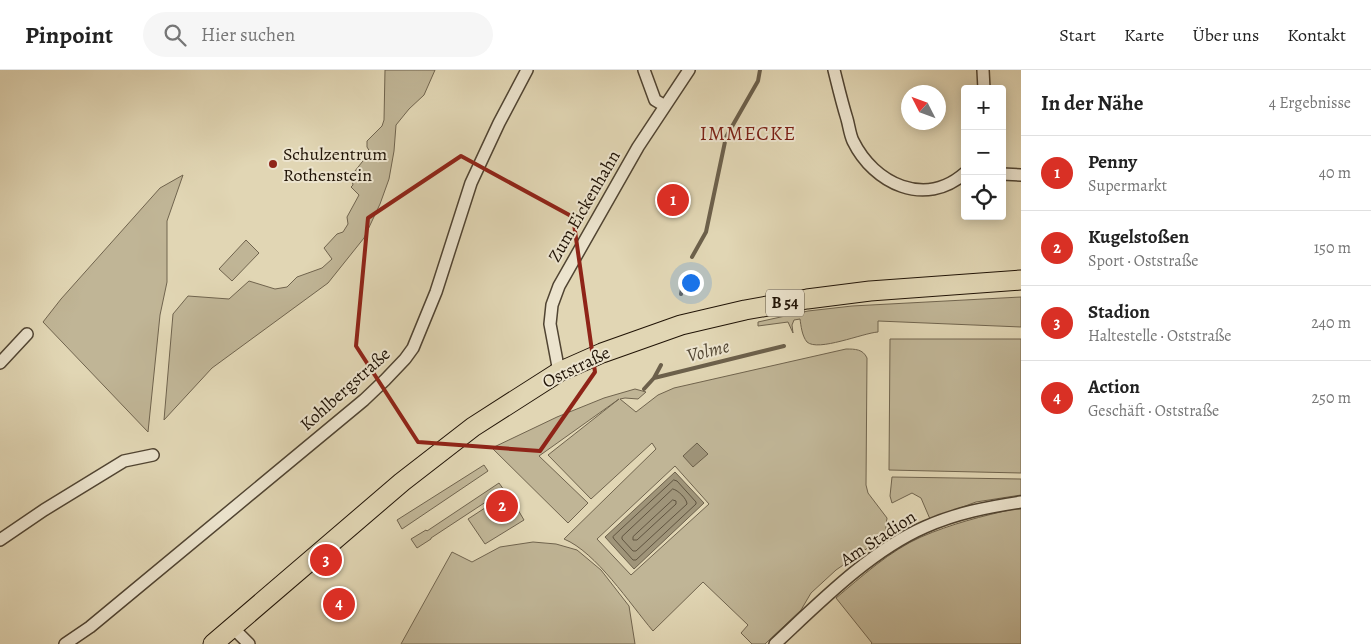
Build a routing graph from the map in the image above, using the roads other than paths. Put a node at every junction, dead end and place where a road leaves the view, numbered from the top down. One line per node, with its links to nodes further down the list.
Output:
1 (527, 70): 19 (street, Kohlbergstraße)
2 (644, 70): 7 (street)
3 (689, 70): 7 (street, Zum Eickenhahn)
4 (834, 70): 9 (street)
5 (983, 70): 6 (street)
6 (984, 85)
7 (664, 106): 14 (street, Zum Eickenhahn)
8 (1006, 174): 10 (street)
9 (963, 175)
10 (1021, 175)
11 (1021, 280): 14 (main road, Oststraße / B 54)
12 (27, 334): 13 (street)
13 (0, 363)
14 (559, 372): 18 (main road, Oststraße / B 54)
15 (153, 455): 17 (street)
16 (1021, 502): 22 (street, Am Stadion)
17 (0, 540)
18 (233, 628): 20 (main road, Oststraße / B 54); 21 (street)
19 (65, 644)
20 (214, 644)
21 (248, 644)
22 (775, 644)

